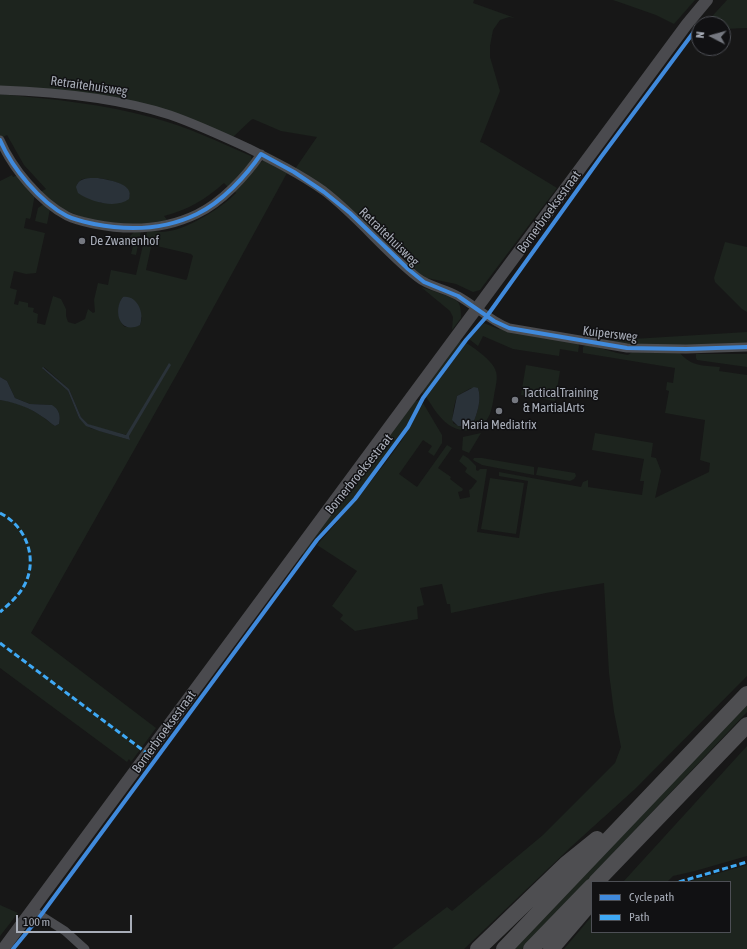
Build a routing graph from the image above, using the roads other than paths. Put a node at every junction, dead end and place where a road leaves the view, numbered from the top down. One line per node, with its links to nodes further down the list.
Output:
1 (707, 0): 5 (main road, Bornerbroeksestraat)
2 (0, 90): 4 (street, Retraitehuisweg)
3 (0, 140): 4 (street)
4 (261, 154): 5 (street, Retraitehuisweg)
5 (476, 309): 6 (street, Kuipersweg); 15 (main road, Bornerbroeksestraat)
6 (747, 347)
7 (747, 694): 9 (highway)
8 (747, 725): 10 (highway)
9 (649, 797): 18 (highway); 19 (highway)
10 (643, 834): 11 (highway); 12 (highway)
11 (597, 881)
12 (610, 881)
13 (591, 887): 20 (highway)
14 (591, 902): 21 (highway)
15 (32, 910): 16 (main road, Bornerbroeksestraat); 17 (street)
16 (3, 949)
17 (85, 949)
18 (478, 949)
19 (504, 949)
20 (532, 949)
21 (551, 949)

